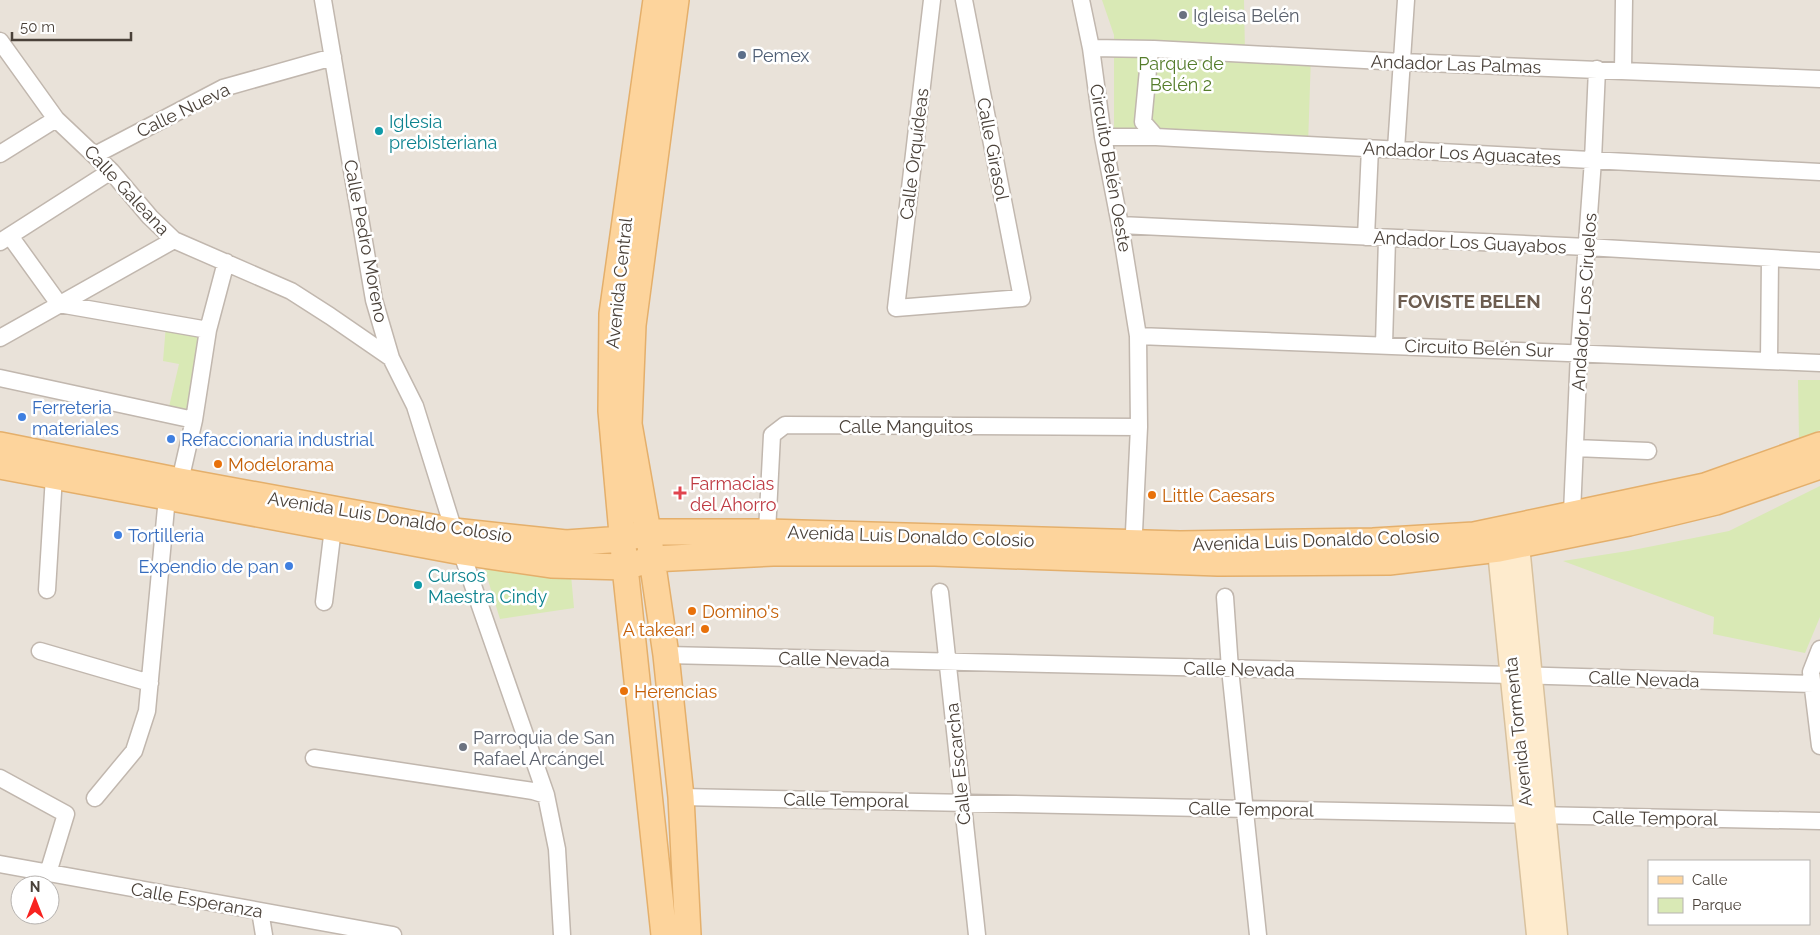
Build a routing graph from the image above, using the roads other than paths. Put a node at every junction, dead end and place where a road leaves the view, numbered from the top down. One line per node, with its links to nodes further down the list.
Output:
1 (323, 0): 12 (street, Calle Pedro Moreno)
2 (656, 0): 60 (main road, Avenida Central)
3 (676, 0): 58 (main road, Avenida Central)
4 (932, 0): 36 (street, Calle Orquídeas)
5 (964, 0): 36 (street, Calle Girasol)
6 (1081, 0): 10 (street, Circuito Belén Oeste)
7 (1406, 0): 13 (street)
8 (1624, 0): 15 (street)
9 (0, 41): 17 (street, Calle Galeana)
10 (1091, 48): 11 (street, Andador Las Palmas); 18 (street, Circuito Belén Oeste)
11 (1150, 49): 13 (street, Andador Las Palmas); 19 (street)
12 (333, 57): 23 (street, Calle Nueva); 43 (street, Calle Pedro Moreno)
13 (1402, 62): 14 (street, Andador Las Palmas); 21 (street)
14 (1597, 69): 15 (street, Andador Las Palmas); 24 (street, Andador Los Ciruelos)
15 (1623, 70): 16 (street, Andador Las Palmas)
16 (1820, 79)
17 (56, 119): 22 (street); 23 (street, Calle Galeana)
18 (1103, 137): 19 (street, Andador Los Aguacates); 27 (street, Circuito Belén Oeste)
19 (1156, 137): 20 (street, Andador Los Aguacates)
20 (1370, 148): 21 (street, Andador Los Aguacates); 28 (street)
21 (1396, 149): 24 (street, Andador Los Aguacates)
22 (0, 154)
23 (95, 155): 25 (street, Calle Galeana)
24 (1594, 160): 26 (street, Andador Los Aguacates); 32 (street, Andador Los Ciruelos)
25 (111, 171): 30 (street); 31 (street, Calle Galeana)
26 (1820, 172)
27 (1120, 225): 28 (street, Andador Los Guayabos); 39 (street, Circuito Belén Oeste)
28 (1366, 237): 29 (street, Andador Los Guayabos)
29 (1387, 238): 32 (street, Andador Los Guayabos); 41 (street)
30 (5, 239): 37 (street)
31 (174, 240): 35 (street, Calle Galeana); 37 (street)
32 (1588, 247): 33 (street, Andador Los Guayabos); 42 (street, Andador Los Ciruelos)
33 (1770, 258): 34 (street, Andador Los Guayabos); 44 (street)
34 (1820, 261)
35 (226, 262): 38 (street); 43 (street, Calle Galeana)
36 (1022, 298)
37 (59, 304): 38 (street); 40 (street)
38 (208, 330): 47 (street)
39 (1138, 336): 41 (street, Circuito Belén Sur); 48 (street, Circuito Belén Oeste)
40 (0, 338)
41 (1384, 345): 42 (street, Circuito Belén Sur)
42 (1579, 352): 44 (street, Circuito Belén Sur); 50 (street, Andador Los Ciruelos)
43 (390, 358): 62 (street, Calle Pedro Moreno)
44 (1769, 360): 45 (street, Circuito Belén Sur)
45 (1820, 362)
46 (0, 378): 47 (street)
47 (194, 420): 55 (street)
48 (1139, 427): 59 (street, Calle Manguitos); 63 (street, Circuito Belén Oeste)
49 (1820, 445): 56 (main road)
50 (1575, 448): 51 (street); 56 (street, Andador Los Ciruelos)
51 (1648, 451)
52 (11, 458): 54 (main road); 55 (main road, Avenida Luis Donaldo Colosio)
53 (1820, 466): 56 (main road)
54 (54, 476): 55 (main road); 66 (street)
55 (173, 489): 57 (main road); 62 (main road, Avenida Luis Donaldo Colosio); 77 (street)
56 (1573, 524): 61 (main road)
57 (333, 528): 62 (main road); 69 (street)
58 (648, 532): 59 (main road, Avenida Luis Donaldo Colosio); 60 (main road, Avenida Luis Donaldo Colosio); 64 (main road, Avenida Central)
59 (767, 532): 63 (main road, Avenida Luis Donaldo Colosio)
60 (623, 539): 62 (main road, Avenida Luis Donaldo Colosio); 65 (main road, Avenida Central)
61 (1505, 541): 63 (main road); 75 (street, Avenida Tormenta)
62 (458, 542): 65 (main road); 81 (street, Calle Pedro Moreno)
63 (1133, 551): 64 (main road)
64 (652, 559): 65 (main road); 72 (main road, Avenida Central)
65 (625, 567): 94 (main road, Avenida Central)
66 (47, 590)
67 (940, 592): 73 (street, Calle Escarcha)
68 (1225, 597): 74 (street)
69 (324, 602)
70 (1820, 649): 76 (street)
71 (40, 651): 77 (street)
72 (666, 655): 73 (street, Calle Nevada); 82 (main road, Avenida Central)
73 (946, 662): 74 (street, Calle Nevada); 84 (street, Calle Escarcha)
74 (1230, 669): 75 (street, Calle Nevada); 85 (street)
75 (1521, 675): 76 (street, Calle Nevada); 86 (street, Avenida Tormenta)
76 (1813, 676): 78 (street)
77 (150, 683): 83 (street)
78 (1820, 746)
79 (314, 758): 81 (street)
80 (0, 778): 89 (street)
81 (546, 795): 93 (street, Calle Pedro Moreno)
82 (681, 797): 84 (street, Calle Temporal); 95 (main road, Avenida Central)
83 (95, 798)
84 (962, 803): 85 (street, Calle Temporal); 96 (street, Calle Escarcha)
85 (1244, 809): 86 (street, Calle Temporal); 97 (street)
86 (1535, 816): 87 (street, Calle Temporal); 98 (street, Avenida Tormenta); 99 (street, Avenida Tormenta)
87 (1820, 821)
88 (0, 864): 89 (street, Calle Esperanza)
89 (48, 873): 90 (street, Calle Esperanza)
90 (260, 911): 91 (street); 92 (street, Calle Esperanza)
91 (264, 935)
92 (393, 935)
93 (562, 935)
94 (664, 935)
95 (689, 935)
96 (977, 935)
97 (1258, 935)
98 (1538, 935)
99 (1556, 935)

